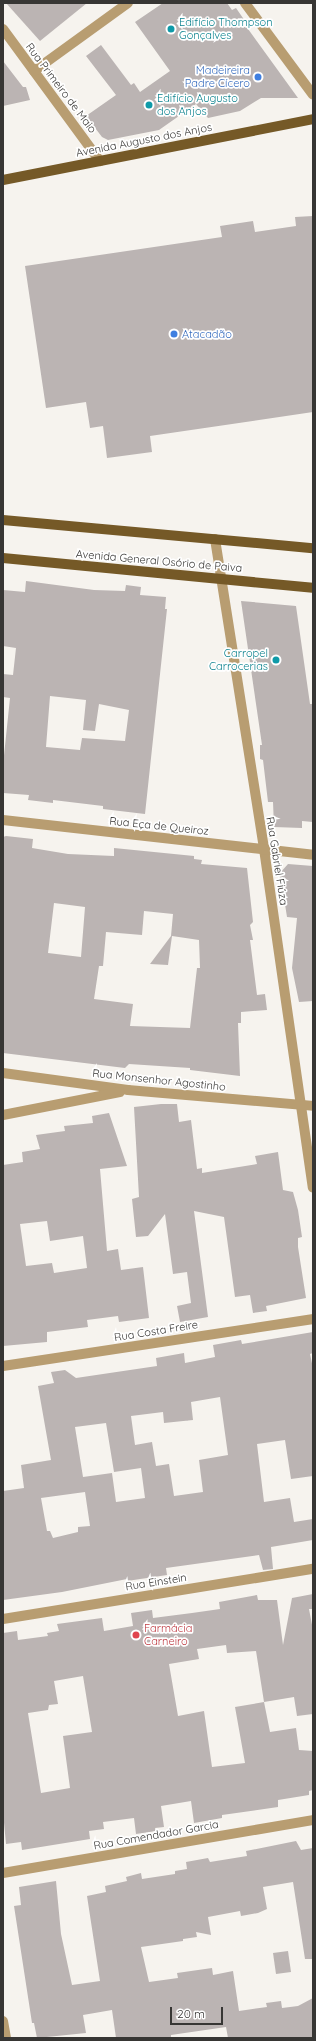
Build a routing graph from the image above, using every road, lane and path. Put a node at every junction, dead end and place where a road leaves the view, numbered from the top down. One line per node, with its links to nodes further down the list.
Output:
1 (128, 3): 4 (street)
2 (245, 3): 5 (street)
3 (3, 29): 4 (street, Rua Primeiro de Maio)
4 (34, 71): 7 (street, Rua Primeiro de Maio)
5 (313, 95)
6 (313, 119): 7 (main road, Avenida Augusto dos Anjos)
7 (100, 161): 8 (main road, Avenida Augusto dos Anjos)
8 (3, 180)
9 (3, 520): 10 (main road)
10 (215, 539): 11 (main road); 13 (street, Rua Gabriel Fiúza)
11 (313, 548)
12 (3, 558): 13 (main road, Avenida General Osório de Paiva)
13 (220, 579): 14 (main road, Avenida General Osório de Paiva); 16 (street, Rua Gabriel Fiúza)
14 (313, 588)
15 (3, 820): 16 (street, Rua Eça de Queiroz)
16 (264, 849): 17 (street, Rua Eça de Queiroz); 20 (street, Rua Gabriel Fiúza)
17 (313, 854)
18 (3, 1072): 19 (street, Rua Monsenhor Agostinho)
19 (128, 1090): 20 (street, Rua Monsenhor Agostinho); 22 (street)
20 (301, 1105): 21 (street, Rua Monsenhor Agostinho); 23 (street, Rua Gabriel Fiúza)
21 (313, 1106)
22 (3, 1115)
23 (313, 1187)
24 (313, 1319): 25 (street, Rua Costa Freire)
25 (3, 1366)
26 (313, 1569): 27 (street, Rua Einstein)
27 (3, 1619)
28 (313, 1820): 29 (street, Rua Comendador Garcia)
29 (3, 1873)
30 (3, 2021): 31 (street)
31 (6, 2038)

